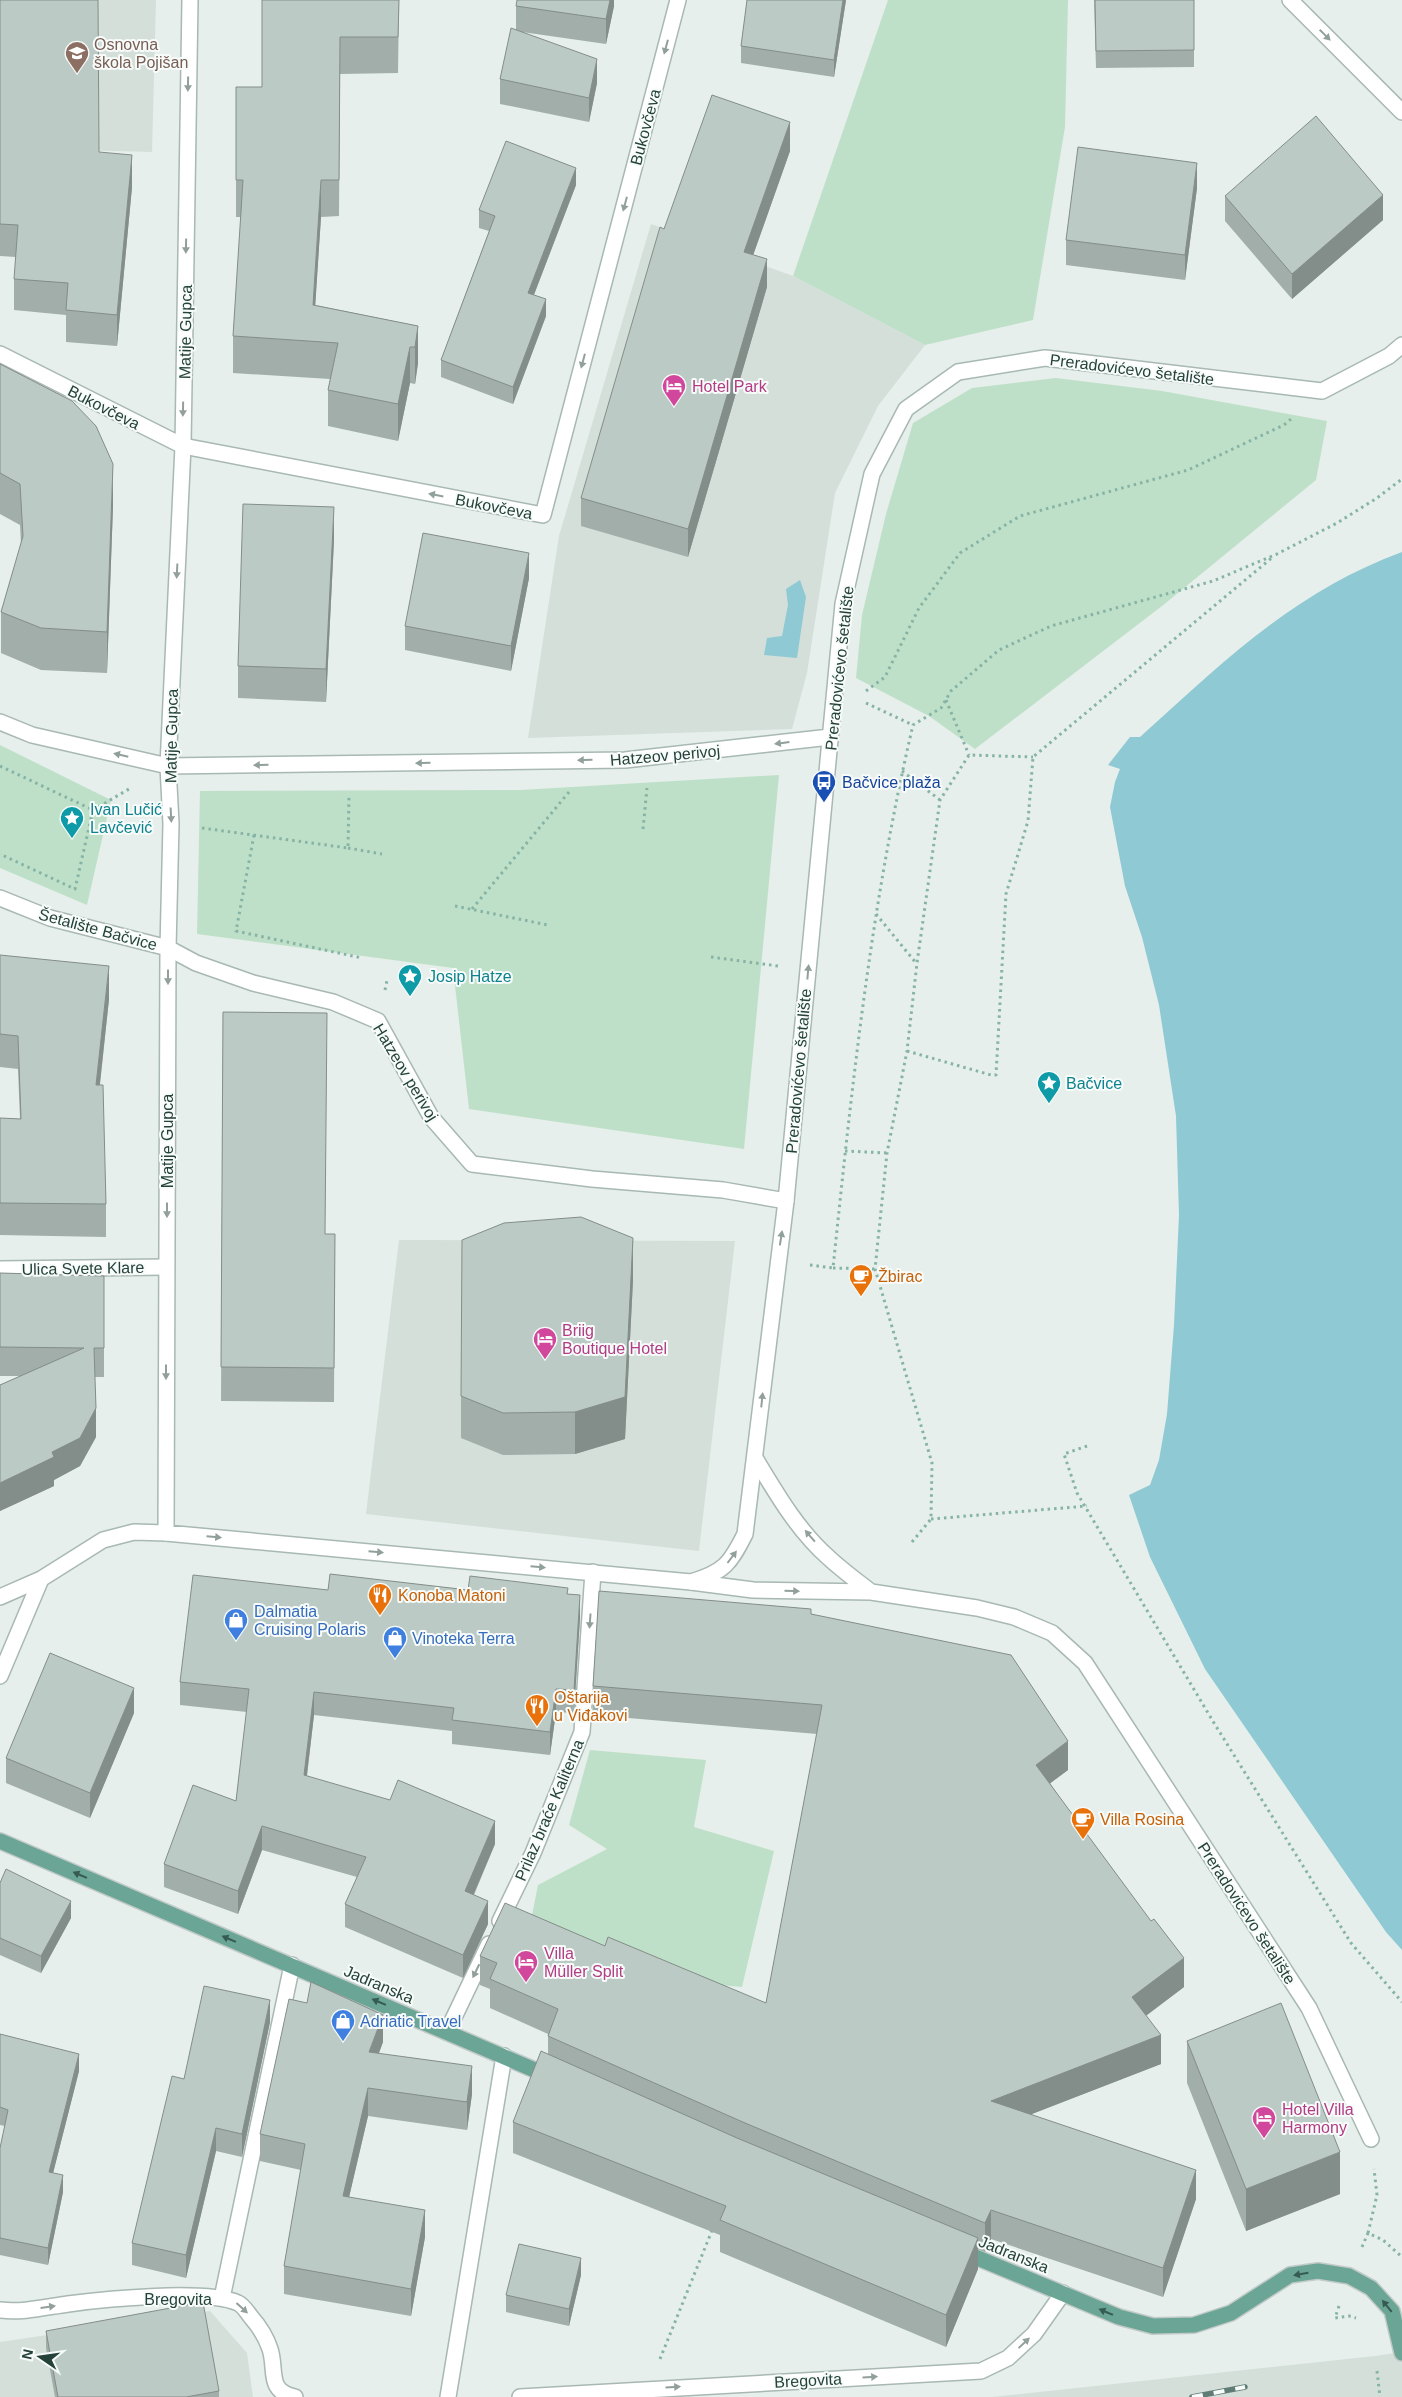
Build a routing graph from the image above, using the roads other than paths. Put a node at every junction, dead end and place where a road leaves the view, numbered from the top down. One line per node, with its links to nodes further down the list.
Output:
1 (190, 0): 7 (street, Matije Gupca, one-way to 7)
2 (678, 0): 7 (street, Bukovčeva, one-way to 7)
3 (1290, 0): 4 (street, one-way to 4)
4 (1402, 112)
5 (1402, 345): 9 (street, Preradovićevo šetalište)
6 (0, 354): 7 (street, Bukovčeva)
7 (183, 446): 10 (street, Matije Gupca, one-way to 10)
8 (0, 722): 10 (street, one-way to 8)
9 (830, 737): 10 (street, Hatzeov perivoj, one-way to 10); 13 (street, Preradovićevo šetalište, one-way to 9)
10 (168, 766): 12 (street, Matije Gupca, one-way to 12)
11 (0, 898): 12 (street, Šetalište Bačvice)
12 (168, 948): 13 (street, Hatzeov perivoj); 14 (street, Matije Gupca, one-way to 14)
13 (786, 1201): 16 (street, Preradovićevo šetalište, one-way to 13)
14 (166, 1268): 15 (street, Ulica Svete Klare); 17 (street, Matije Gupca, one-way to 17)
15 (0, 1269)
16 (755, 1458): 20 (street, Preradovićevo šetalište, one-way to 16); 21 (street, one-way to 16)
17 (166, 1533): 18 (street, one-way to 18); 19 (street)
18 (593, 1572): 20 (street); 26 (street, Prilaz braće Kaliterna, one-way to 26)
19 (41, 1579): 22 (street); 23 (street)
20 (692, 1582): 21 (street, Preradovićevo šetalište, one-way to 21)
21 (871, 1592): 29 (street, Preradovićevo šetalište)
22 (0, 1597)
23 (0, 1676)
24 (0, 1841): 25 (main road, Jadranska, one-way to 24)
25 (292, 1965): 26 (main road, Jadranska, one-way to 25); 32 (street)
26 (447, 2032): 27 (main road, Jadranska)
27 (504, 2056): 28 (main road, Jadranska); 36 (street)
28 (568, 2084)
29 (1371, 2140)
30 (943, 2244): 31 (main road, Jadranska)
31 (1063, 2293): 34 (main road, Jadranska, one-way to 31); 37 (street, Bregovita, one-way to 31)
32 (222, 2298): 33 (street, Bregovita, one-way to 32); 35 (street, Bregovita, one-way to 35)
33 (0, 2310)
34 (1402, 2353)
35 (295, 2397)
36 (448, 2397)
37 (520, 2397)

